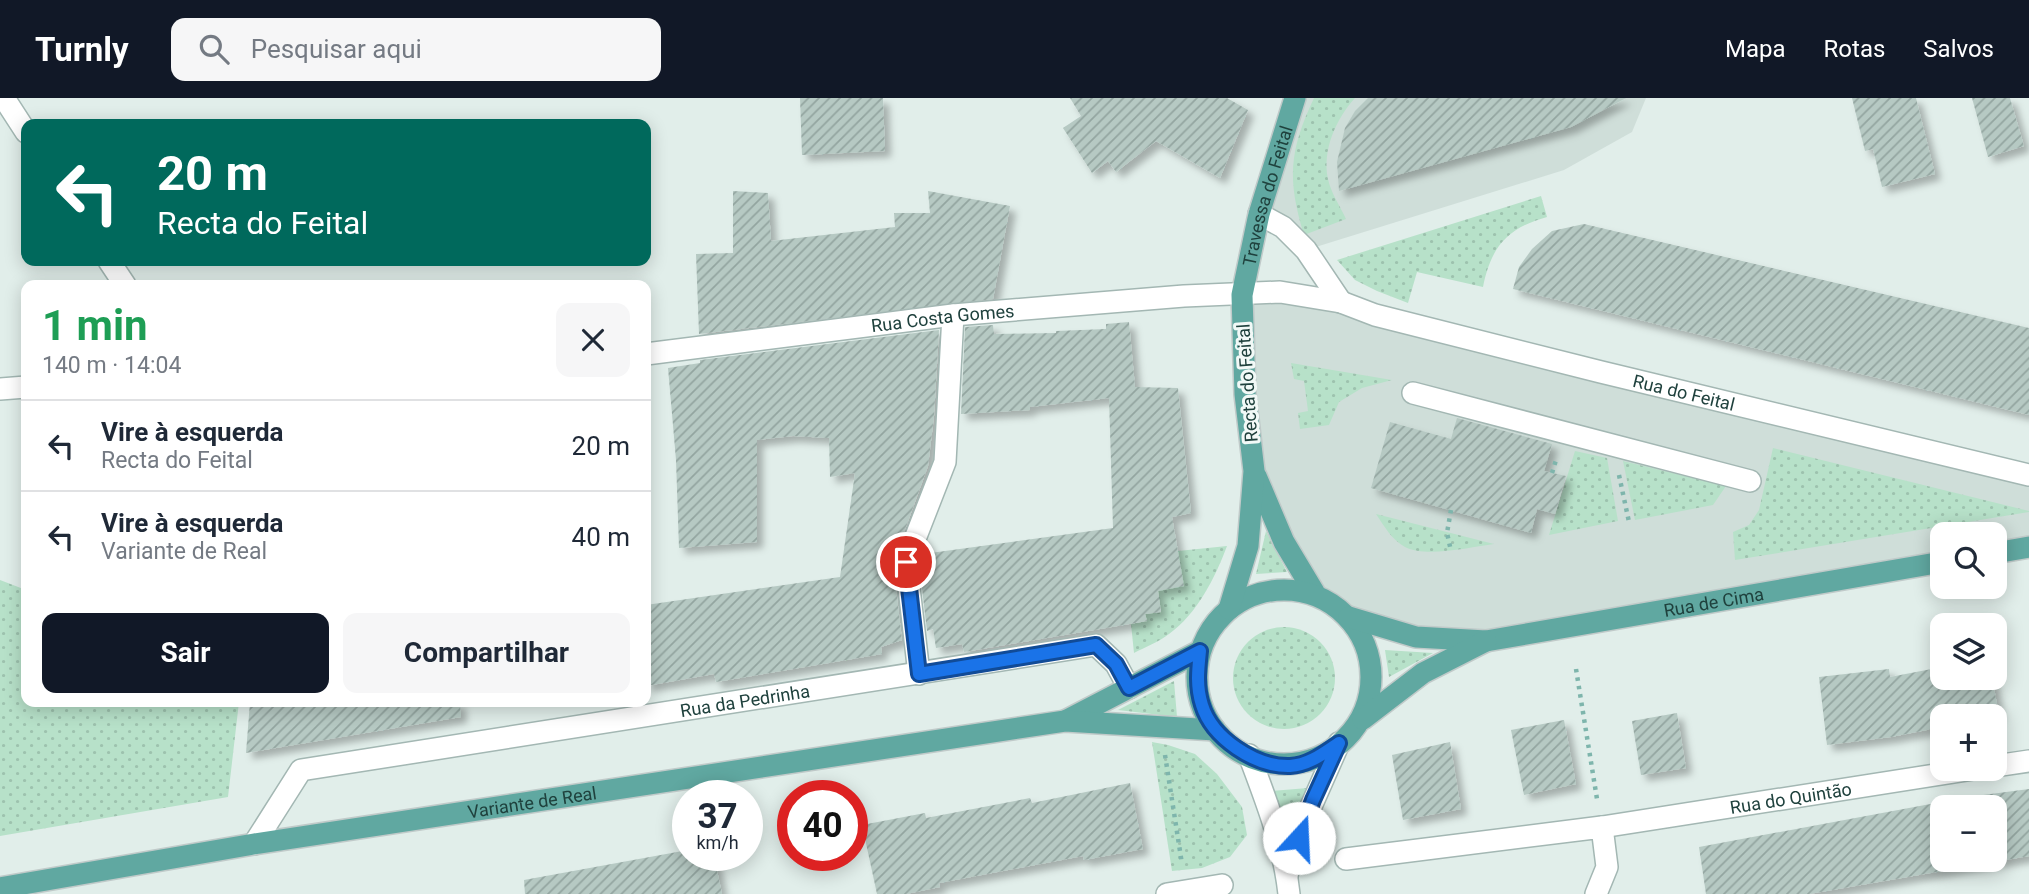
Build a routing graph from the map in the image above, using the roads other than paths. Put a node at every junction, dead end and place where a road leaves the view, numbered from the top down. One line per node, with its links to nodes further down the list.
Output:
1 (4, 98): 3 (street)
2 (1294, 98): 4 (main road, Travessa do Feital)
3 (21, 124)
4 (1259, 214): 5 (main road, Travessa do Feital); 6 (street)
5 (1242, 295): 6 (street, Rua do Feital); 7 (street, Rua Costa Gomes); 12 (main road, Recta do Feital)
6 (1341, 302): 13 (street, Rua do Feital)
7 (953, 315): 8 (street, Rua Costa Gomes); 23 (street)
8 (651, 353)
9 (21, 387): 10 (street)
10 (0, 389)
11 (1413, 393): 14 (street)
12 (1254, 471): 18 (main road, Recta do Feital); 19 (main road, Recta do Feital)
13 (2029, 475)
14 (1750, 481)
15 (2029, 547): 16 (main road)
16 (2007, 551)
17 (1930, 564): 21 (main road, Rua de Cima)
18 (1314, 592): 19 (main road, Recta do Feital); 20 (main road, Recta do Feital)
19 (1229, 609): 22 (main road, Recta do Feital)
20 (1349, 617): 21 (main road, Rua de Cima); 26 (main road, Recta do Feital)
21 (1486, 641): 26 (main road, Rua de Cima)
22 (1200, 651): 24 (main road, Variante de Real); 27 (main road, Recta do Feital)
23 (919, 674): 24 (street, Rua da Pedrinha); 34 (street, Rua da Pedrinha)
24 (1129, 688): 25 (main road, Variante de Real)
25 (1065, 721): 27 (main road, Variante de Real); 34 (main road, Variante de Real)
26 (1358, 722): 28 (main road, Recta do Feital)
27 (1215, 730): 29 (main road, Recta do Feital)
28 (1339, 743): 29 (main road, Recta do Feital); 37 (street, Recta do Feital)
29 (1249, 755): 37 (street, Recta do Feital)
30 (2029, 761): 31 (street)
31 (2007, 764)
32 (1930, 776): 33 (street, Rua do Quintão)
33 (1602, 827): 35 (street, Rua do Quintão); 40 (street)
34 (254, 844): 38 (main road, Variante de Real)
35 (1346, 859)
36 (1222, 885): 39 (street)
37 (1288, 885)
38 (0, 888)
39 (1177, 892)
40 (1596, 894)

